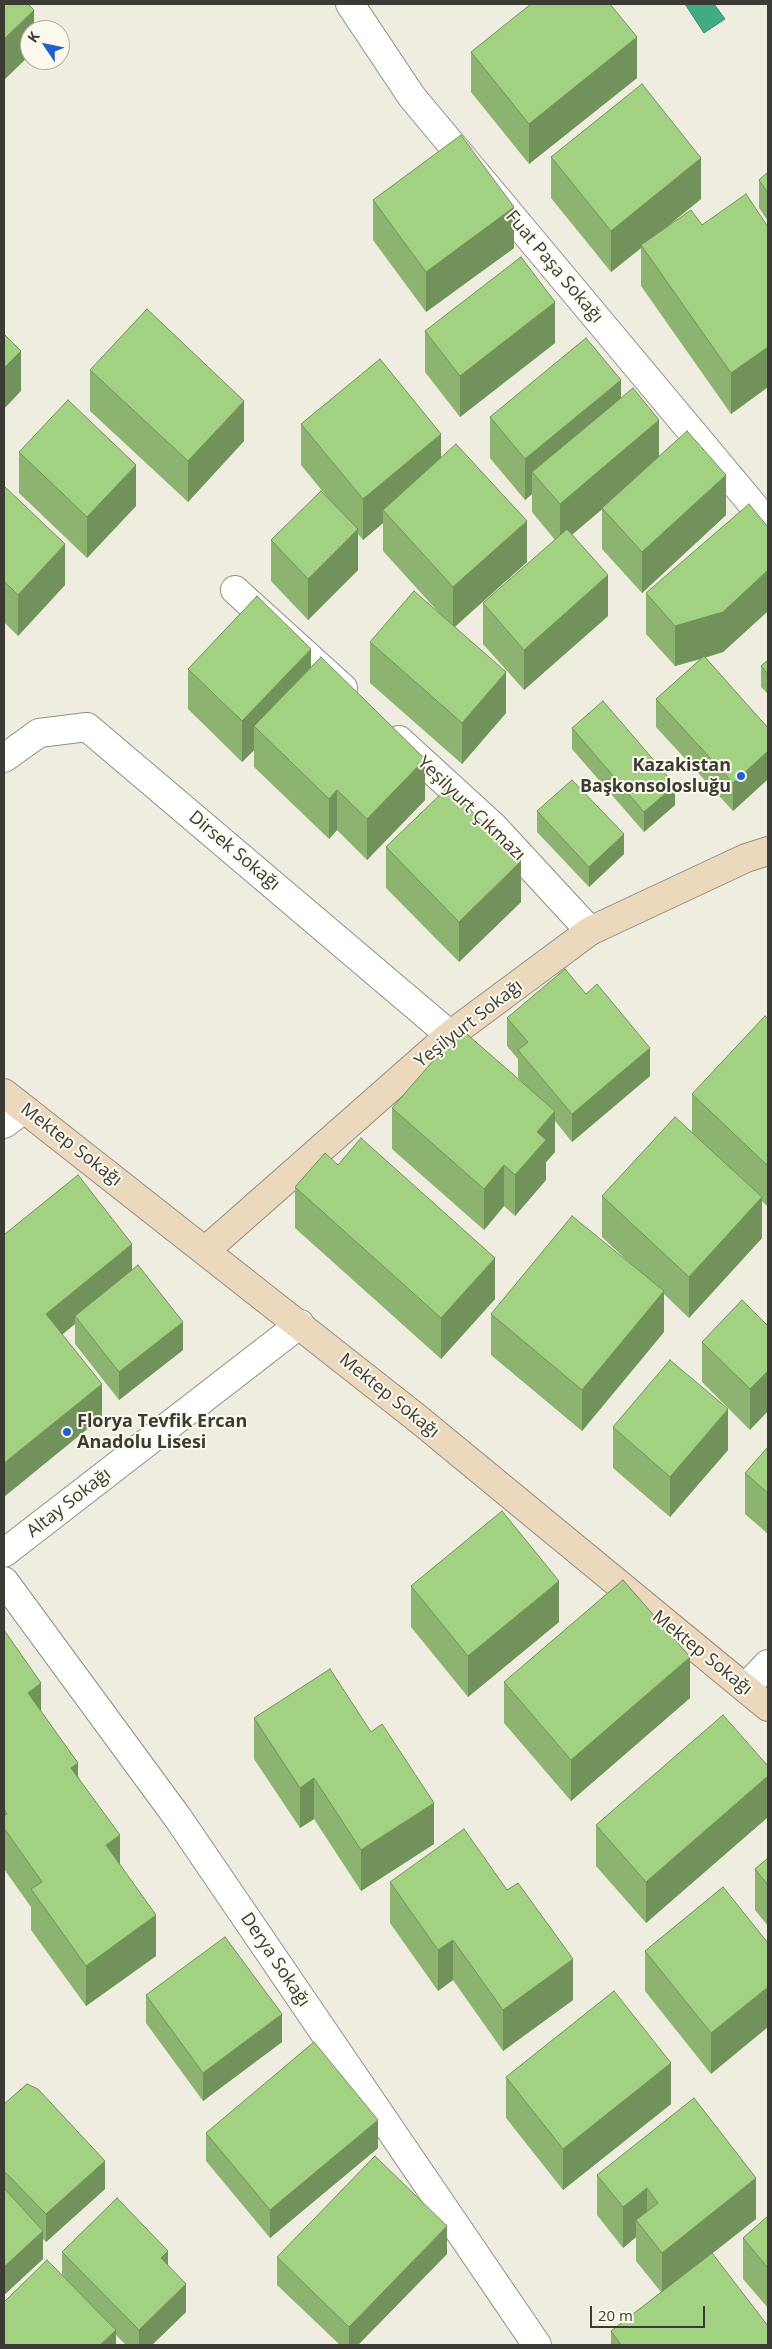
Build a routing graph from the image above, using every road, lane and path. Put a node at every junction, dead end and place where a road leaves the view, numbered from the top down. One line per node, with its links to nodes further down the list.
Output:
1 (350, 4): 2 (street, Fuat Paşa Sokağı)
2 (768, 523)
3 (236, 590): 4 (street)
4 (360, 704)
5 (382, 725): 8 (street, Yeşilyurt Çıkmazı)
6 (4, 758): 9 (street, Dirsek Sokağı)
7 (768, 851): 8 (main road, Yeşilyurt Sokağı)
8 (590, 931): 9 (main road, Yeşilyurt Sokağı)
9 (450, 1035): 11 (main road, Yeşilyurt Sokağı)
10 (11, 1108): 11 (main road, Mektep Sokağı)
11 (206, 1250): 12 (main road, Mektep Sokağı)
12 (300, 1324): 13 (street, Altay Sokağı); 16 (main road, Mektep Sokağı)
13 (4, 1553)
14 (4, 1581): 18 (street, Derya Sokağı)
15 (768, 1664): 16 (street)
16 (745, 1688): 17 (main road, Mektep Sokağı)
17 (768, 1707)
18 (537, 2345)

